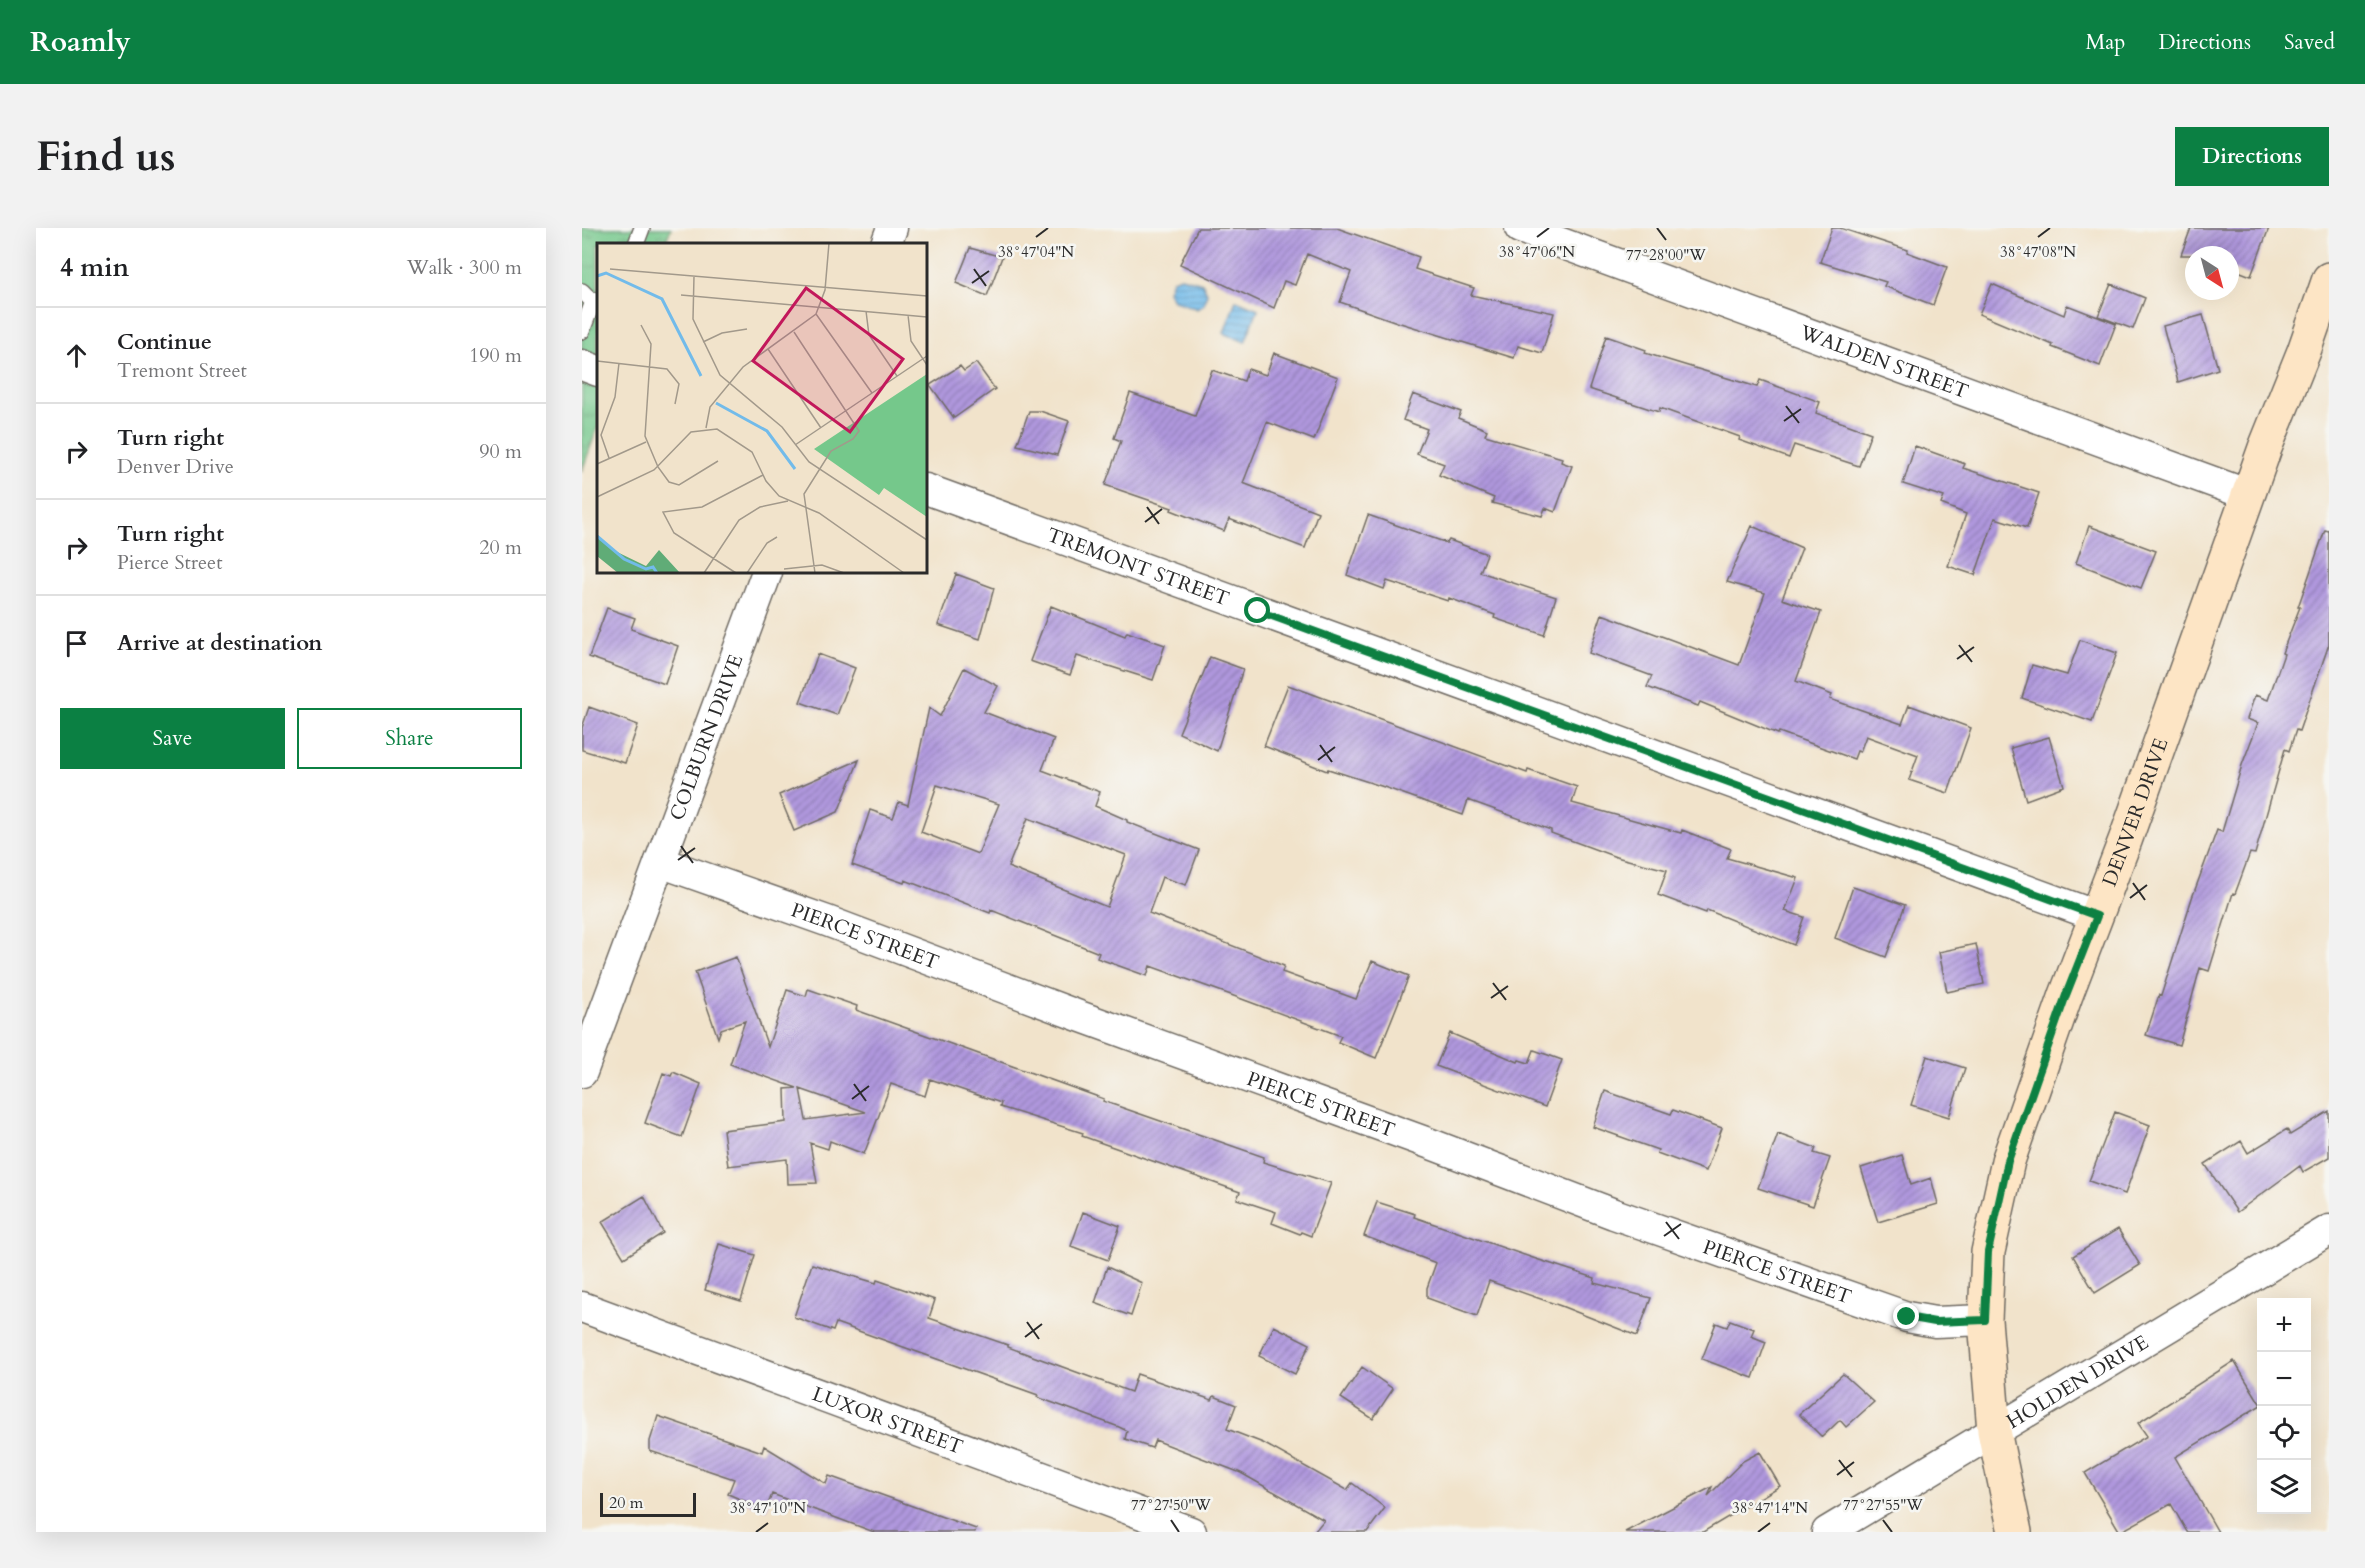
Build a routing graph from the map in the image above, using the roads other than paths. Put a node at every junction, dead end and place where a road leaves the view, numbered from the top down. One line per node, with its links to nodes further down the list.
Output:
1 (642, 228): 4 (lane)
2 (892, 228): 5 (street)
3 (1520, 228): 13 (street, WALDEN STREET)
4 (636, 243)
5 (886, 243)
6 (2329, 279): 13 (street, DENVER DRIVE)
7 (582, 291): 8 (lane)
8 (596, 301): 9 (lane)
9 (582, 331)
10 (582, 365): 11 (street)
11 (597, 371)
12 (927, 489): 16 (street, TREMONT STREET)
13 (2249, 495): 16 (street, DENVER DRIVE)
14 (767, 573): 15 (street, COLBURN DRIVE)
15 (660, 862): 17 (street, COLBURN DRIVE); 20 (street, PIERCE STREET)
16 (2097, 916): 20 (street, DENVER DRIVE)
17 (582, 1072)
18 (2329, 1230): 21 (street, HOLDEN DRIVE)
19 (582, 1307): 22 (street, LUXOR STREET)
20 (1985, 1320): 21 (street, DENVER DRIVE)
21 (1994, 1431): 23 (street, HOLDEN DRIVE); 24 (street, DENVER DRIVE)
22 (1191, 1532)
23 (1827, 1532)
24 (2015, 1532)

